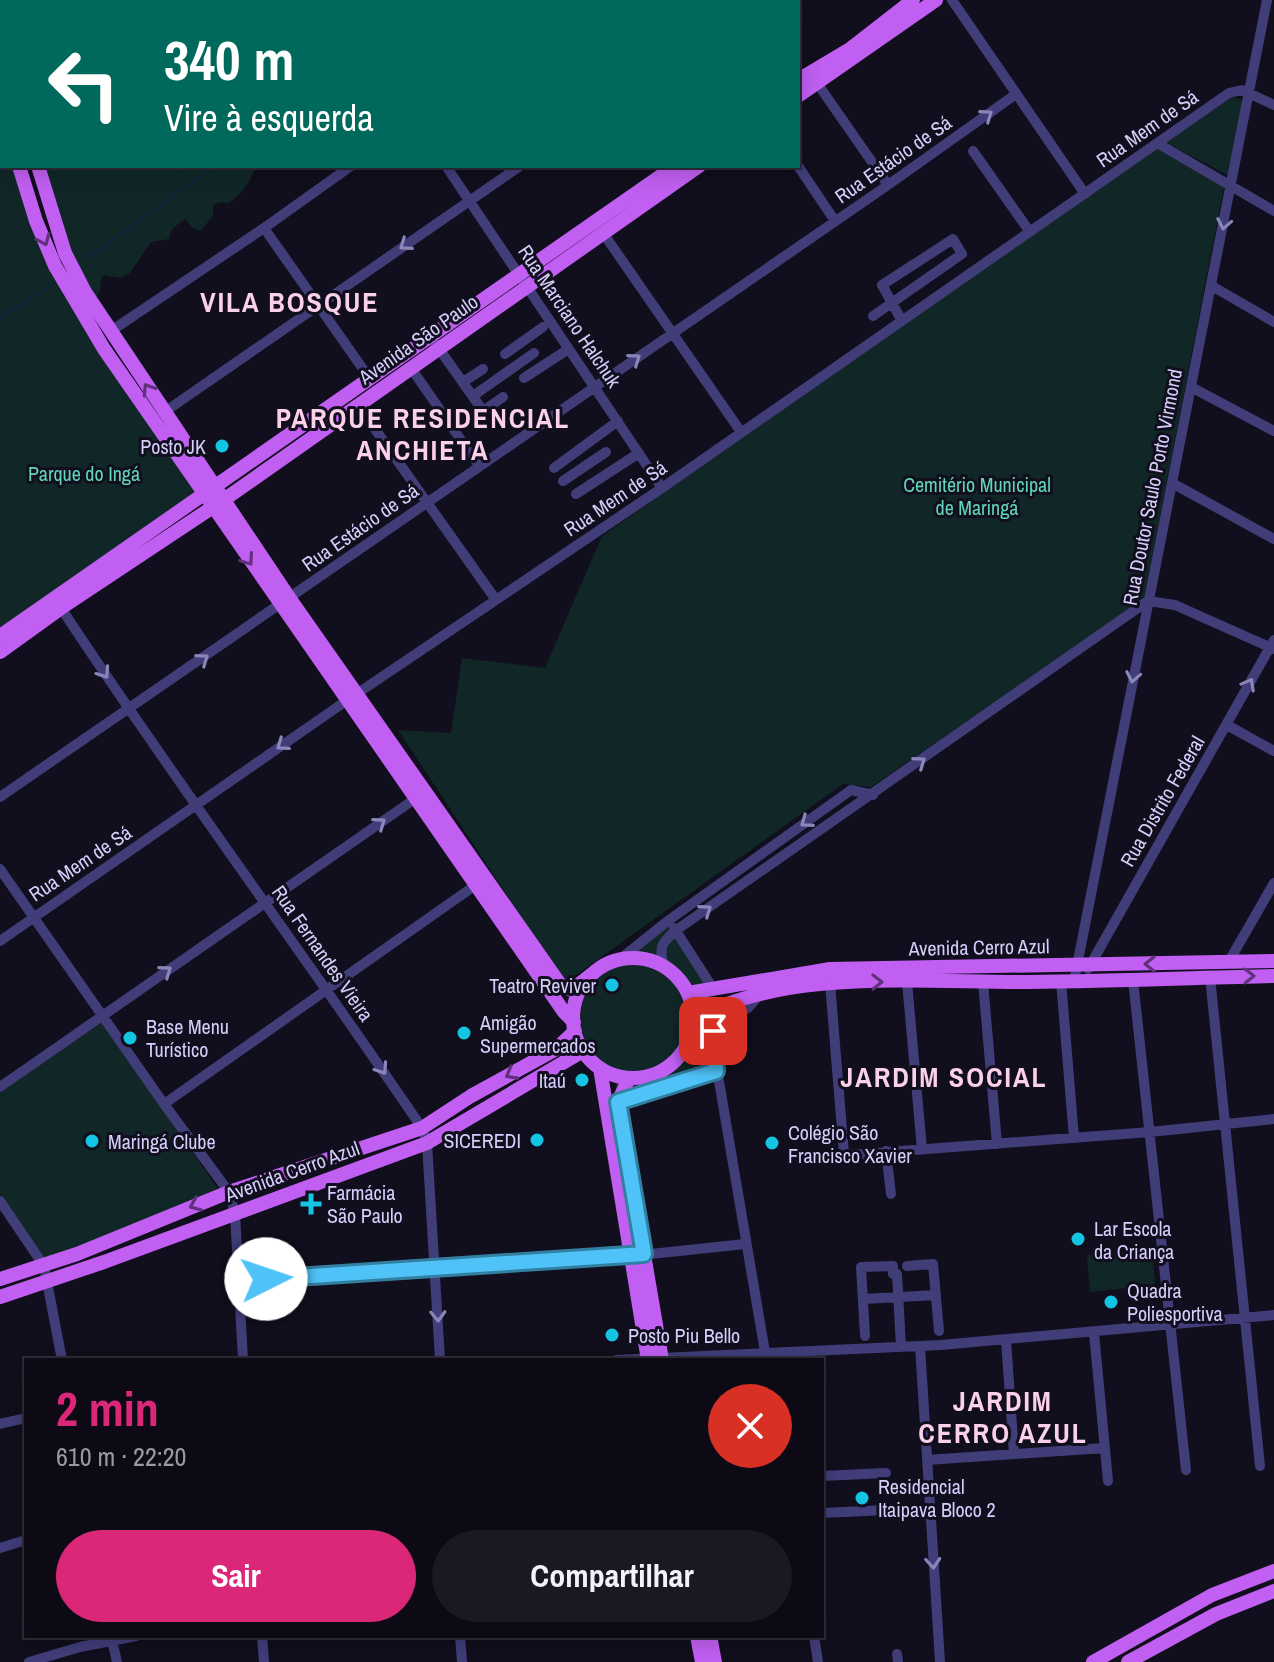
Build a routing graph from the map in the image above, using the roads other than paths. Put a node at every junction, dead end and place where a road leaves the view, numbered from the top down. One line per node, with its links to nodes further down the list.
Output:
1 (913, 0): 5 (main road)
2 (936, 0): 6 (main road)
3 (952, 0): 8 (street)
4 (1267, 0): 7 (street, Rua Doutor Saulo Porto Virmond)
5 (800, 79)
6 (817, 83): 9 (main road); 21 (street)
7 (1250, 92): 10 (street); 11 (street, Rua Mem de Sá); 22 (street, Rua Doutor Saulo Porto Virmond)
8 (1016, 94): 21 (street, Rua Estácio de Sá, one-way to 8); 23 (street)
9 (800, 95)
10 (1274, 105)
11 (1157, 143): 22 (street); 23 (street, Rua Mem de Sá)
12 (973, 151): 29 (street)
13 (20, 168): 70 (main road, one-way to 70)
14 (39, 168): 38 (main road)
15 (348, 168): 28 (street)
16 (447, 168): 24 (street, Rua Marciano Halchuk)
17 (517, 168): 24 (street)
18 (673, 168): 27 (main road, Avenida São Paulo)
19 (696, 168): 27 (main road, Avenida São Paulo)
20 (799, 168): 26 (street)
21 (888, 185): 26 (street, Rua Estácio de Sá)
22 (1231, 186): 25 (street); 31 (street, Rua Doutor Saulo Porto Virmond, one-way to 31)
23 (1085, 194): 29 (street, Rua Mem de Sá)
24 (469, 201): 30 (street, Rua Marciano Halchuk); 33 (street, one-way to 33)
25 (1274, 211)
26 (835, 221): 39 (street, Rua Estácio de Sá)
27 (600, 227): 30 (main road, Avenida São Paulo); 39 (street)
28 (264, 228): 33 (street); 38 (street)
29 (1030, 232): 35 (street, Rua Mem de Sá)
30 (524, 280): 41 (main road, Avenida São Paulo); 51 (street, Rua Marciano Halchuk)
31 (1212, 286): 36 (street); 52 (street, Rua Doutor Saulo Porto Virmond)
32 (891, 303): 32 (street); 34 (street); 35 (street)
33 (317, 307): 49 (street); 56 (street)
34 (873, 316)
35 (902, 321): 59 (street, Rua Mem de Sá)
36 (1274, 322)
37 (543, 327): 40 (street)
38 (111, 331): 56 (main road, one-way to 38)
39 (671, 333): 51 (street, Rua Estácio de Sá, one-way to 39); 59 (street)
40 (525, 340): 43 (street); 44 (street)
41 (434, 342): 46 (main road, Avenida São Paulo); 49 (main road, Avenida São Paulo); 50 (street)
42 (564, 352): 45 (street)
43 (534, 353): 45 (street); 53 (street)
44 (505, 354)
45 (543, 366): 48 (street)
46 (411, 368): 55 (main road, Avenida São Paulo); 63 (street)
47 (483, 369): 50 (street)
48 (524, 378)
49 (370, 379): 70 (main road, Avenida São Paulo)
50 (463, 382): 53 (street)
51 (596, 386): 57 (street, Rua Marciano Halchuk); 63 (street, Rua Estácio de Sá)
52 (1191, 387): 58 (street); 67 (street, Rua Doutor Saulo Porto Virmond)
53 (473, 396): 54 (street)
54 (503, 397)
55 (358, 405): 70 (main road, Avenida São Paulo); 71 (street)
56 (163, 413): 70 (main road)
57 (618, 421): 60 (street); 62 (street, Rua Marciano Halchuk)
58 (1274, 431)
59 (741, 432): 68 (street, Rua Mem de Sá)
60 (596, 436): 61 (street); 65 (street)
61 (606, 452): 64 (street); 66 (street)
62 (639, 453): 64 (street); 68 (street, Rua Marciano Halchuk)
63 (479, 466): 71 (street, Rua Estácio de Sá)
64 (617, 467): 69 (street)
65 (554, 468)
66 (563, 481)
67 (1172, 483): 72 (street); 74 (street, Rua Doutor Saulo Porto Virmond)
68 (662, 488): 73 (street, Rua Mem de Sá)
69 (576, 494)
70 (214, 497): 75 (main road); 76 (main road, Avenida São Paulo); 77 (main road, Avenida São Paulo)
71 (427, 503): 73 (street); 75 (street, Rua Estácio de Sá)
72 (1274, 539)
73 (496, 600): 80 (street, Rua Mem de Sá)
74 (1148, 601): 78 (street); 84 (street, one-way to 74); 99 (street, Rua Doutor Saulo Porto Virmond, one-way to 99)
75 (285, 602): 80 (main road); 81 (street, Rua Estácio de Sá, one-way to 75)
76 (61, 608): 79 (main road, Avenida São Paulo); 81 (street, Rua Fernandes Vieira, one-way to 81)
77 (1, 635)
78 (1273, 645): 82 (street, Rua Distrito Federal, one-way to 78)
79 (0, 652)
80 (351, 697): 85 (main road); 87 (street, Rua Mem de Sá, one-way to 87)
81 (129, 710): 86 (street, Rua Estácio de Sá); 87 (street, Rua Fernandes Vieira)
82 (1227, 725): 83 (street); 99 (street, Rua Distrito Federal)
83 (1274, 751)
84 (873, 795): 93 (street, one-way to 93); 94 (street, one-way to 84)
85 (420, 796): 89 (main road); 91 (street, one-way to 85)
86 (0, 797)
87 (195, 807): 91 (street, Rua Fernandes Vieira); 92 (street, Rua Mem de Sá)
88 (0, 869): 92 (street)
89 (482, 881): 102 (main road); 110 (street); 116 (main road)
90 (1274, 883): 98 (street)
91 (266, 903): 110 (street, Rua Fernandes Vieira); 114 (street, one-way to 91)
92 (32, 918): 95 (street, Rua Mem de Sá); 114 (street)
93 (669, 920): 94 (street); 96 (street)
94 (675, 931): 100 (street); 111 (street)
95 (0, 941)
96 (619, 960): 100 (main road); 102 (main road)
97 (1274, 961): 98 (main road, Avenida Cerro Azul)
98 (1228, 963): 101 (main road, Avenida Cerro Azul)
99 (1083, 964): 101 (main road, Avenida Cerro Azul, one-way to 99); 105 (street, Rua Doutor Saulo Porto Virmond); 106 (main road, Avenida Cerro Azul)
100 (663, 966): 112 (main road)
101 (1208, 970): 103 (main road, Avenida Cerro Azul, one-way to 103); 104 (main road, Avenida Cerro Azul); 125 (street)
102 (592, 974): 116 (main road)
103 (1274, 976)
104 (1133, 980): 105 (main road, Avenida Cerro Azul); 127 (street)
105 (1074, 981): 108 (main road, Avenida Cerro Azul); 128 (street, Rua Doutor Saulo Porto Virmond)
106 (797, 982): 109 (main road, Avenida Cerro Azul); 111 (main road, Avenida Cerro Azul); 113 (main road, Avenida Cerro Azul)
107 (907, 982): 108 (main road, Avenida Cerro Azul); 109 (main road, Avenida Cerro Azul, one-way to 107); 131 (street)
108 (983, 982): 130 (street)
109 (830, 983): 133 (street)
110 (327, 987): 122 (street); 126 (street, Rua Fernandes Vieira, one-way to 126)
111 (714, 990): 112 (main road, Avenida Cerro Azul)
112 (688, 993): 115 (main road)
113 (759, 994): 115 (main road, Avenida Cerro Azul); 119 (street)
114 (102, 1016): 121 (street); 122 (street)
115 (693, 1020): 120 (main road)
116 (574, 1026): 117 (main road); 126 (main road, Avenida Cerro Azul, one-way to 126)
117 (583, 1051): 118 (main road); 129 (main road, Avenida Cerro Azul)
118 (600, 1068): 120 (main road); 123 (main road)
119 (716, 1071): 123 (street); 139 (street)
120 (629, 1078): 123 (main road)
121 (0, 1087)
122 (164, 1104): 135 (street)
123 (612, 1104): 140 (main road)
124 (1274, 1119): 125 (street)
125 (1224, 1125): 127 (street); 152 (street)
126 (422, 1128): 129 (street, Rua Fernandes Vieira); 135 (main road, Avenida Cerro Azul)
127 (1150, 1132): 128 (street); 153 (street)
128 (1074, 1138): 130 (street)
129 (427, 1143): 138 (main road, Avenida Cerro Azul); 143 (street, Rua Fernandes Vieira)
130 (997, 1144): 131 (street)
131 (922, 1149): 132 (street)
132 (886, 1151): 133 (street); 136 (street)
133 (844, 1154): 134 (street)
134 (810, 1158)
135 (229, 1192): 138 (street); 141 (main road, Avenida Cerro Azul, one-way to 141)
136 (891, 1194)
137 (0, 1201): 141 (street)
138 (235, 1213): 145 (street); 146 (main road, Avenida Cerro Azul)
139 (745, 1244): 140 (street); 160 (street)
140 (638, 1255): 143 (street); 164 (main road)
141 (44, 1266): 144 (main road, Avenida Cerro Azul); 146 (street)
142 (907, 1266): 147 (street)
143 (436, 1268): 145 (street); 163 (street, Rua Fernandes Vieira, one-way to 163)
144 (0, 1279)
145 (238, 1281): 162 (street)
146 (48, 1282): 148 (main road, Avenida Cerro Azul); 161 (street)
147 (936, 1295): 149 (street); 154 (street)
148 (0, 1297)
149 (898, 1297): 150 (street); 150 (street); 159 (street)
150 (863, 1299): 156 (street)
151 (1274, 1315): 152 (street)
152 (1244, 1319): 153 (street); 171 (street)
153 (1170, 1326): 155 (street); 172 (street)
154 (939, 1331)
155 (1094, 1333): 157 (street); 168 (street)
156 (865, 1336)
157 (1006, 1340): 158 (street); 169 (street)
158 (920, 1346): 159 (street); 170 (street)
159 (901, 1347): 160 (street)
160 (766, 1357): 165 (street)
161 (62, 1358)
162 (243, 1358)
163 (440, 1358)
164 (655, 1358)
165 (710, 1358)
166 (24, 1418): 167 (street)
167 (0, 1424)
168 (1104, 1448): 169 (street); 175 (street)
169 (1014, 1454): 170 (street)
170 (927, 1460): 195 (street, one-way to 195)
171 (1260, 1466)
172 (1186, 1470)
173 (886, 1473): 174 (street)
174 (824, 1476)
175 (1108, 1481)
176 (887, 1510): 177 (street)
177 (824, 1513)
178 (24, 1541): 179 (street)
179 (0, 1548)
180 (1273, 1574): 196 (main road)
181 (1274, 1591): 197 (main road)
182 (112, 1638): 188 (street); 189 (street)
183 (262, 1638): 190 (street)
184 (460, 1638): 191 (street)
185 (697, 1638): 192 (main road)
186 (710, 1638): 193 (main road)
187 (814, 1638): 194 (street)
188 (29, 1662)
189 (117, 1662)
190 (264, 1662)
191 (462, 1662)
192 (702, 1662)
193 (715, 1662)
194 (818, 1662)
195 (940, 1662)
196 (1093, 1662)
197 (1128, 1662)

